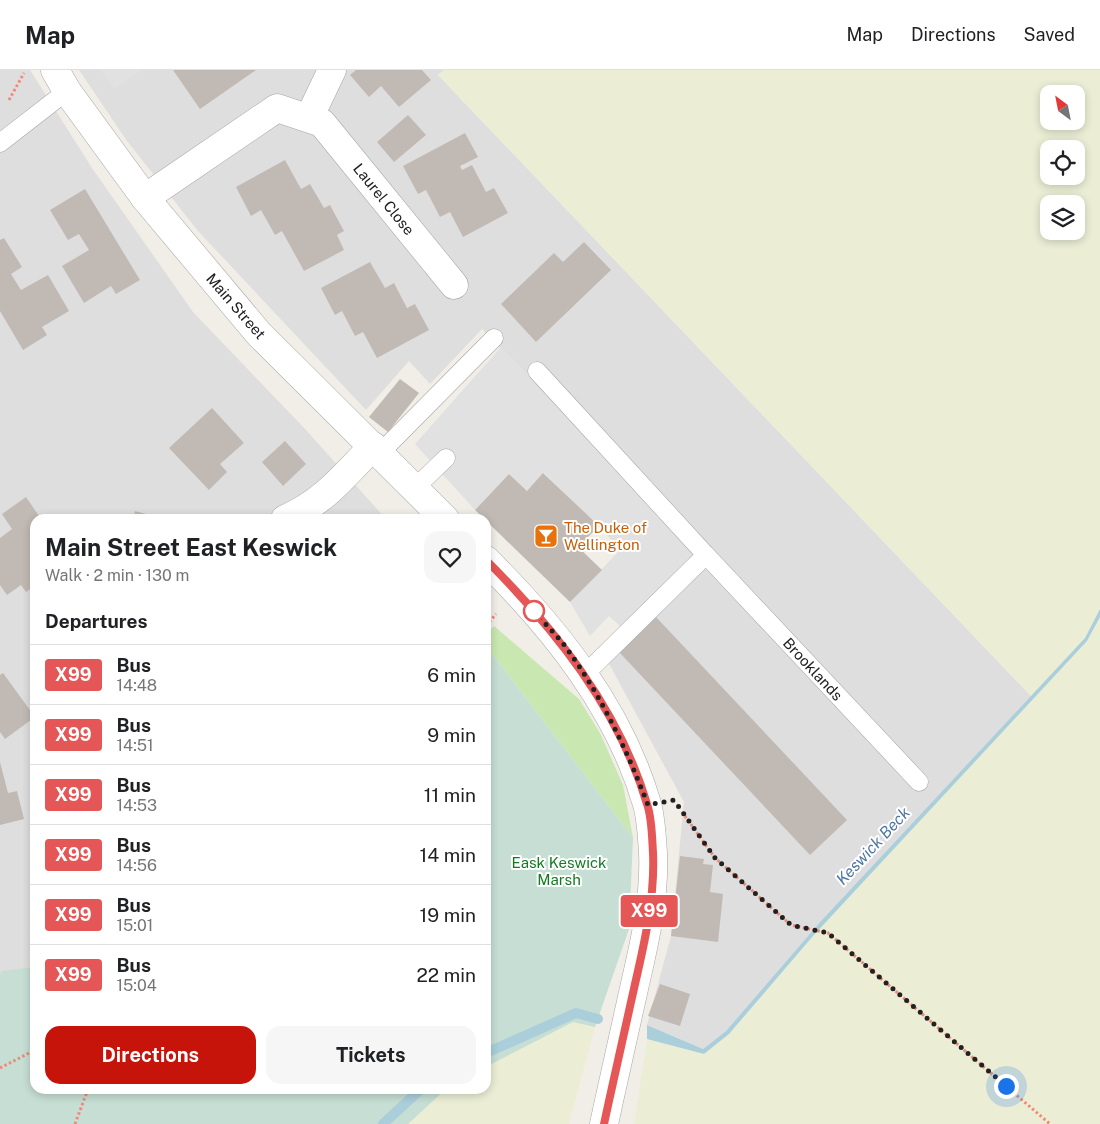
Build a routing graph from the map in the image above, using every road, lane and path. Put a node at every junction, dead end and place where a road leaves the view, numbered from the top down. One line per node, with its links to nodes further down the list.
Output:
1 (25, 70): 4 (path)
2 (332, 70): 5 (street)
3 (61, 81): 6 (lane); 7 (street, Main Street)
4 (7, 103)
5 (309, 118): 7 (street, Laurel Close); 8 (street, Laurel Close)
6 (0, 143)
7 (145, 198): 11 (street, Main Street)
8 (454, 286)
9 (494, 338): 11 (lane)
10 (537, 371): 16 (lane, Brooklands)
11 (377, 450): 13 (street, Main Street); 14 (street)
12 (446, 458): 13 (lane)
13 (415, 488): 15 (street, Main Street)
14 (296, 514)
15 (441, 514)
16 (706, 555): 18 (lane); 19 (lane, Brooklands)
17 (491, 565): 18 (street)
18 (584, 675): 20 (street)
19 (919, 782)
20 (648, 805): 25 (street); 26 (path)
21 (30, 1053): 22 (path)
22 (0, 1068)
23 (86, 1094): 24 (path)
24 (75, 1124)
25 (604, 1124)
26 (1050, 1124)

